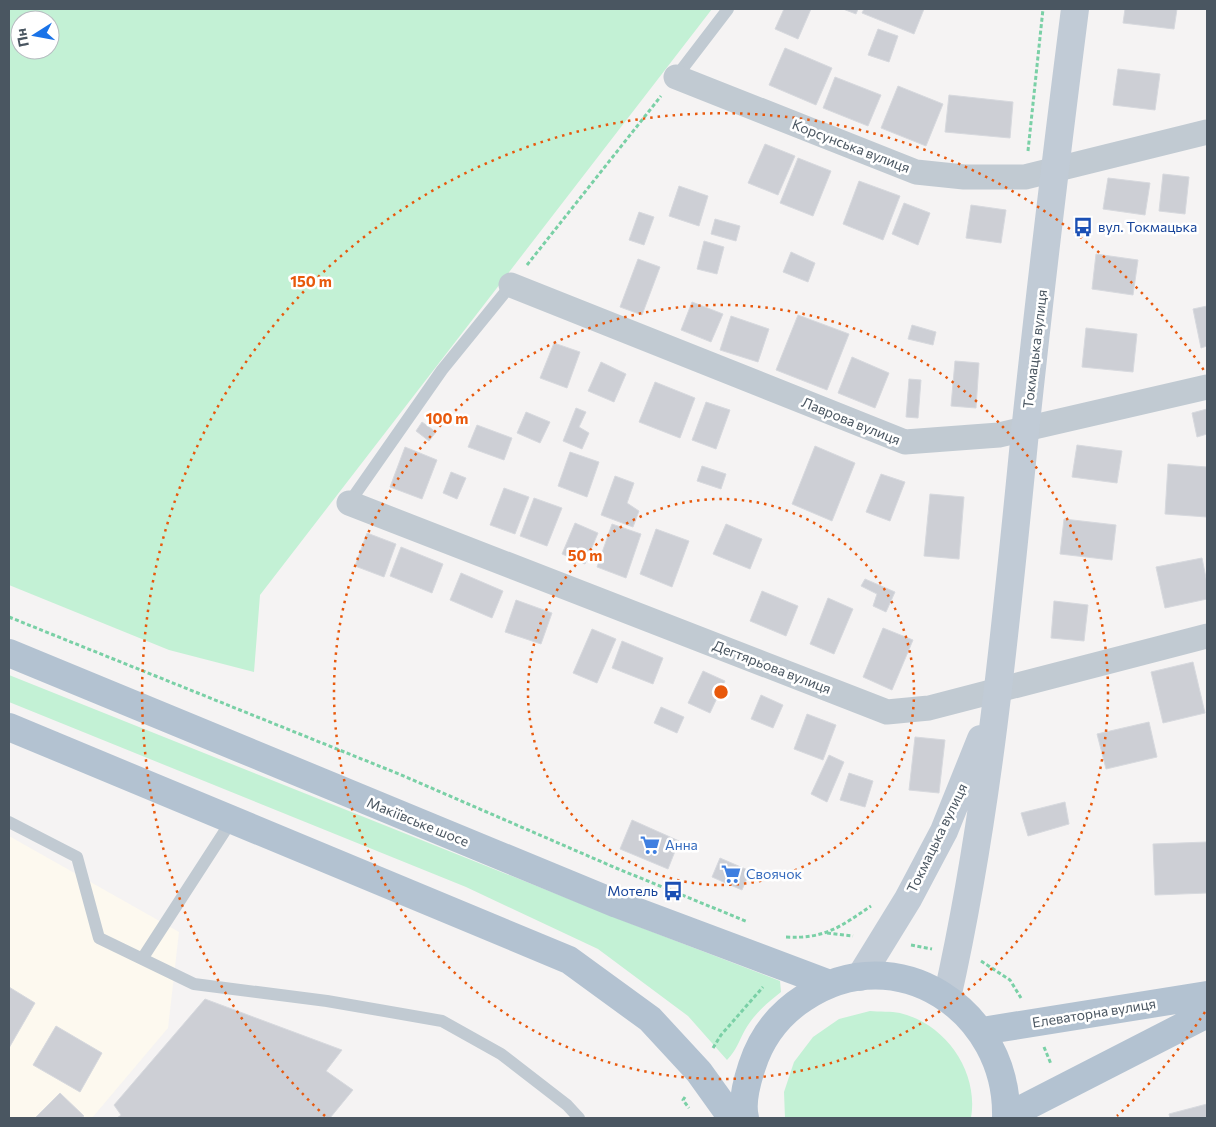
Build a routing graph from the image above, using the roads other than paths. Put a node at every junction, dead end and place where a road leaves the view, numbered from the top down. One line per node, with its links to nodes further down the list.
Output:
1 (728, 9): 3 (lane)
2 (1075, 9): 5 (street, Токмацька вулиця)
3 (676, 77): 5 (street, Корсунська вулиця)
4 (1207, 132): 5 (street, Корсунська вулиця)
5 (1055, 169): 8 (street, Токмацька вулиця)
6 (511, 285): 8 (street, Лаврова вулиця); 9 (lane)
7 (1207, 387): 8 (street, Лаврова вулиця)
8 (1025, 429): 12 (street, Токмацька вулиця)
9 (349, 503): 12 (street, Дегтярьова вулиця)
10 (1207, 636): 12 (street, Дегтярьова вулиця)
11 (9, 653): 18 (main road, Макіївське шосе)
12 (999, 690): 17 (street, Токмацька вулиця); 20 (street, Токмацька вулиця)
13 (9, 727): 14 (main road)
14 (232, 820): 16 (lane); 24 (main road)
15 (9, 822): 16 (lane)
16 (142, 959): 23 (lane)
17 (860, 978): 18 (main road); 20 (main road)
18 (830, 984): 25 (main road)
19 (1207, 995): 22 (main road, Елеваторна вулиця)
20 (947, 998): 22 (main road)
21 (1207, 1014): 26 (main road)
22 (982, 1031): 26 (main road)
23 (579, 1118)
24 (732, 1118)
25 (745, 1118)
26 (1006, 1118)

